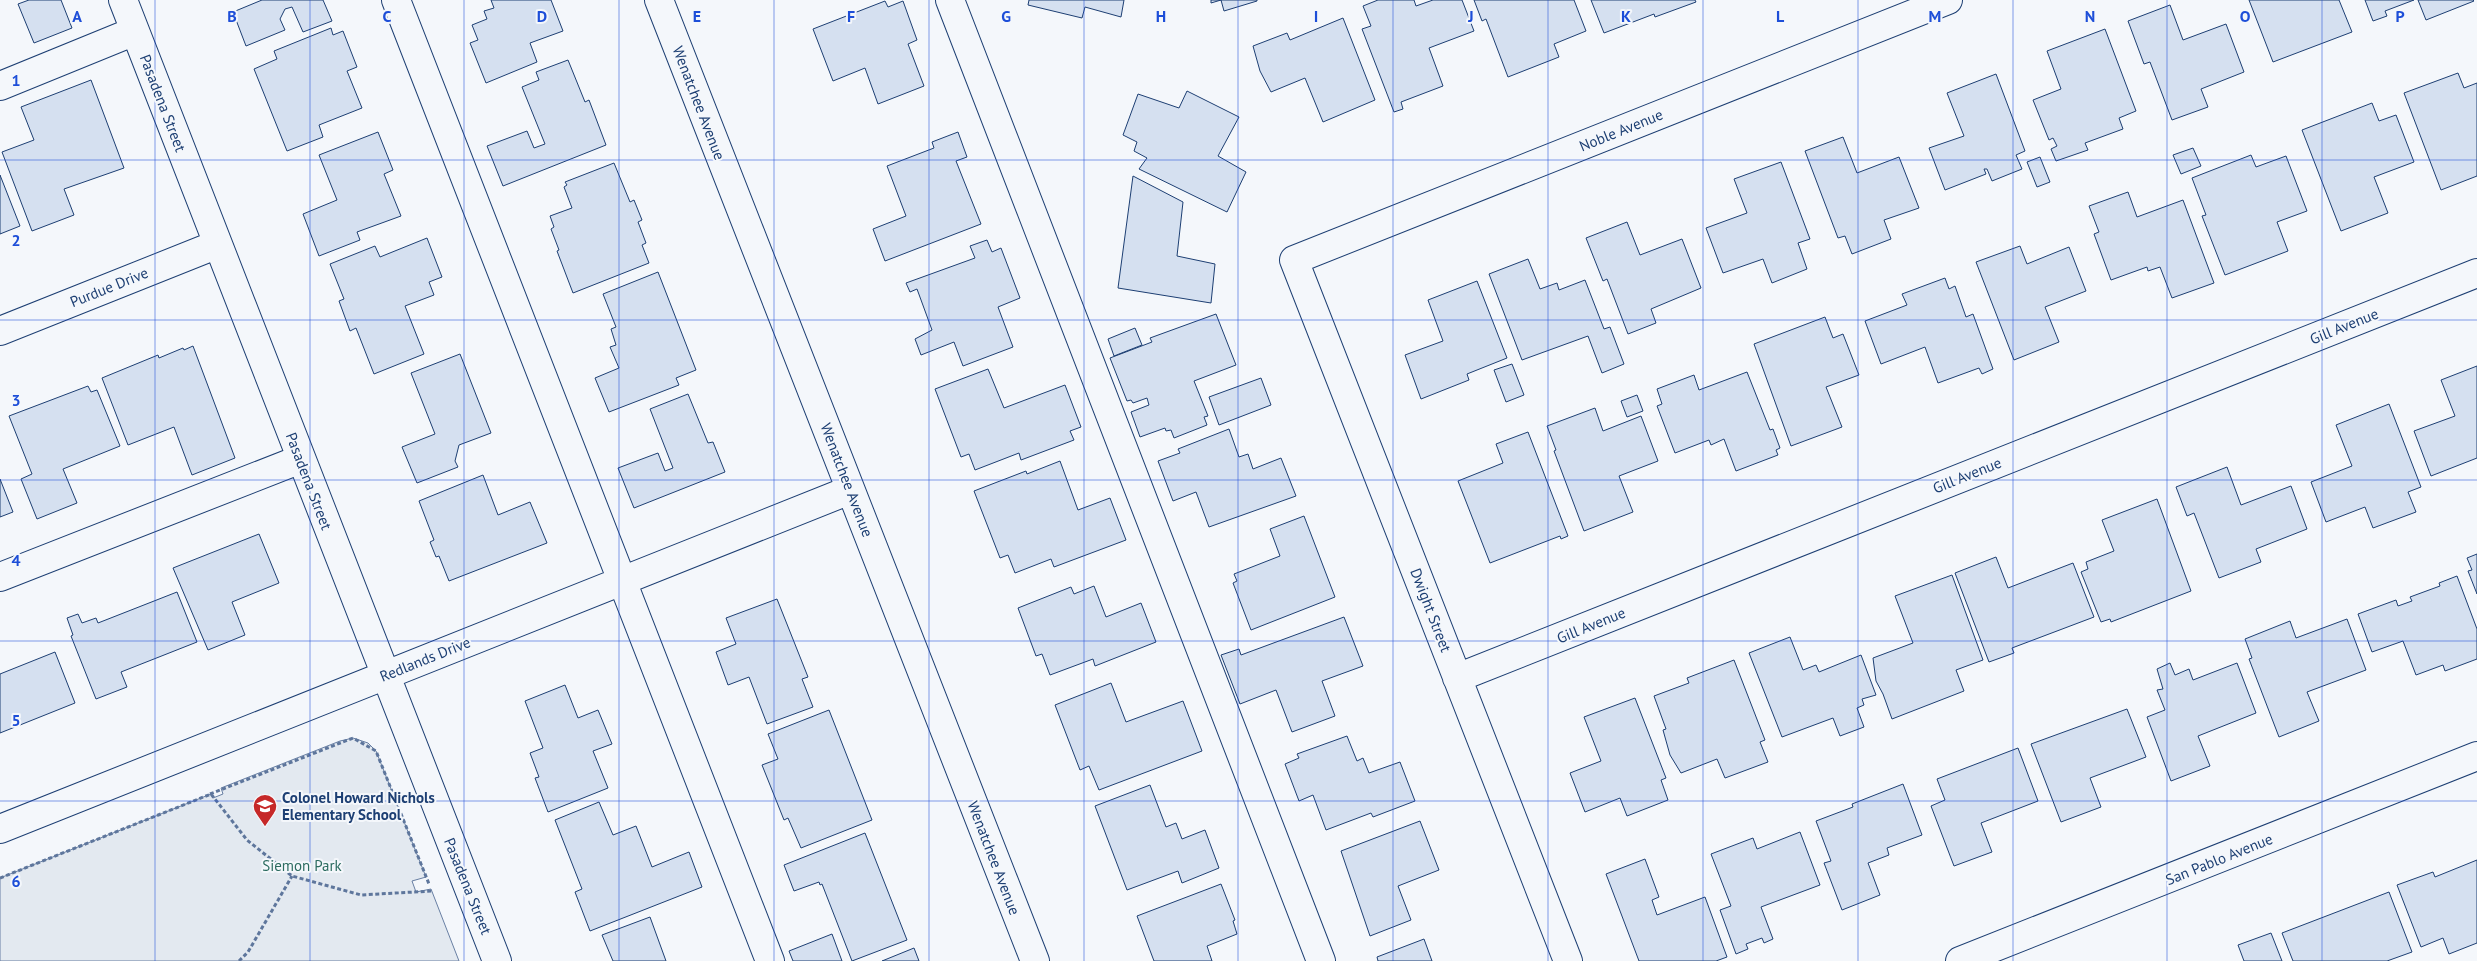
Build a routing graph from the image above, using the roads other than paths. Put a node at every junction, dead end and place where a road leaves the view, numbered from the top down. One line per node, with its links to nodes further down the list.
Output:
1 (123, 0): 6 (street, Pasadena Street)
2 (396, 0): 15 (street)
3 (658, 0): 13 (street, Wenatchee Avenue)
4 (950, 0): 23 (street)
5 (1948, 0): 9 (street, Noble Avenue)
6 (135, 31): 7 (street); 8 (street, Pasadena Street)
7 (0, 86)
8 (218, 244): 11 (street, Purdue Drive); 12 (street, Pasadena Street)
9 (1294, 260): 17 (street, Dwight Street)
10 (2477, 273): 17 (street, Gill Avenue)
11 (0, 331)
12 (301, 459): 14 (street); 16 (street, Pasadena Street)
13 (850, 490): 15 (street, Redlands Drive); 22 (street, Wenatchee Avenue)
14 (0, 577)
15 (622, 581): 16 (street, Redlands Drive); 21 (street)
16 (384, 675): 19 (street, Redlands Drive); 20 (street, Pasadena Street)
17 (1457, 678): 24 (street, Dwight Street)
18 (2477, 756): 25 (street, San Pablo Avenue)
19 (0, 829)
20 (497, 961)
21 (770, 961)
22 (1035, 961)
23 (1322, 961)
24 (1568, 961)
25 (1960, 961)

